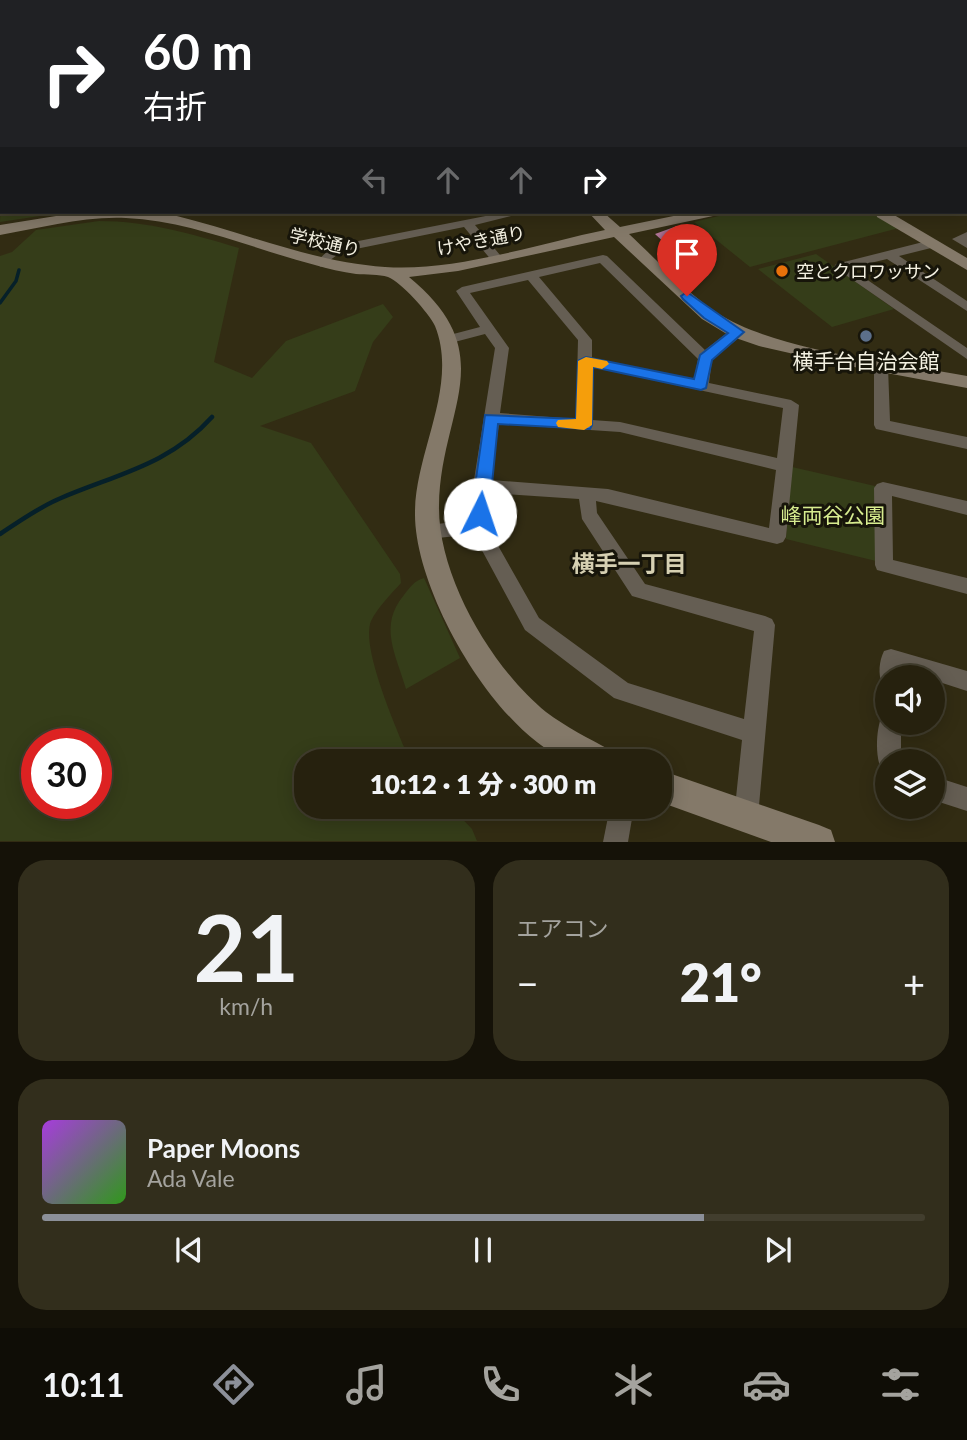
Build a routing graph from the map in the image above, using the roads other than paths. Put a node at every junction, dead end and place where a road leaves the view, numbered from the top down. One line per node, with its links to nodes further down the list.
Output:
1 (511, 214): 5 (street)
2 (597, 214): 7 (street)
3 (703, 214): 7 (street, けやき通り)
4 (885, 214): 9 (street)
5 (467, 223): 12 (street); 13 (street)
6 (0, 230): 13 (street, 学校通り)
7 (617, 232): 12 (street, けやき通り); 19 (street)
8 (967, 236): 10 (street)
9 (932, 244): 11 (street); 14 (street)
10 (967, 244)
11 (888, 254): 17 (street); 21 (street)
12 (496, 258): 15 (street, けやき通り)
13 (321, 263): 15 (street, 学校通り)
14 (967, 265)
15 (394, 273): 20 (street)
16 (531, 275): 18 (street); 22 (street); 23 (street)
17 (967, 307)
18 (488, 329): 20 (street); 27 (street)
19 (737, 332): 22 (street); 24 (street)
20 (447, 340): 35 (street)
21 (967, 355)
22 (705, 358): 26 (street)
23 (586, 361): 26 (street); 28 (street)
24 (881, 367): 25 (street); 29 (street)
25 (967, 382)
26 (701, 385): 30 (street)
27 (491, 418): 28 (street); 31 (street)
28 (584, 425): 30 (street)
29 (967, 443)
30 (785, 466): 32 (street)
31 (482, 486): 32 (street); 34 (street)
32 (587, 494): 41 (street)
33 (967, 508): 36 (street)
34 (482, 526): 35 (street); 41 (street)
35 (428, 532): 42 (street)
36 (967, 586)
37 (891, 665): 38 (street)
38 (914, 665)
39 (945, 674): 40 (street)
40 (967, 681)
41 (753, 733): 46 (street)
42 (577, 749)
43 (672, 790): 46 (street)
44 (945, 792): 45 (street)
45 (967, 799)
46 (746, 817): 49 (street)
47 (620, 819): 48 (street)
48 (615, 842)
49 (819, 842)

